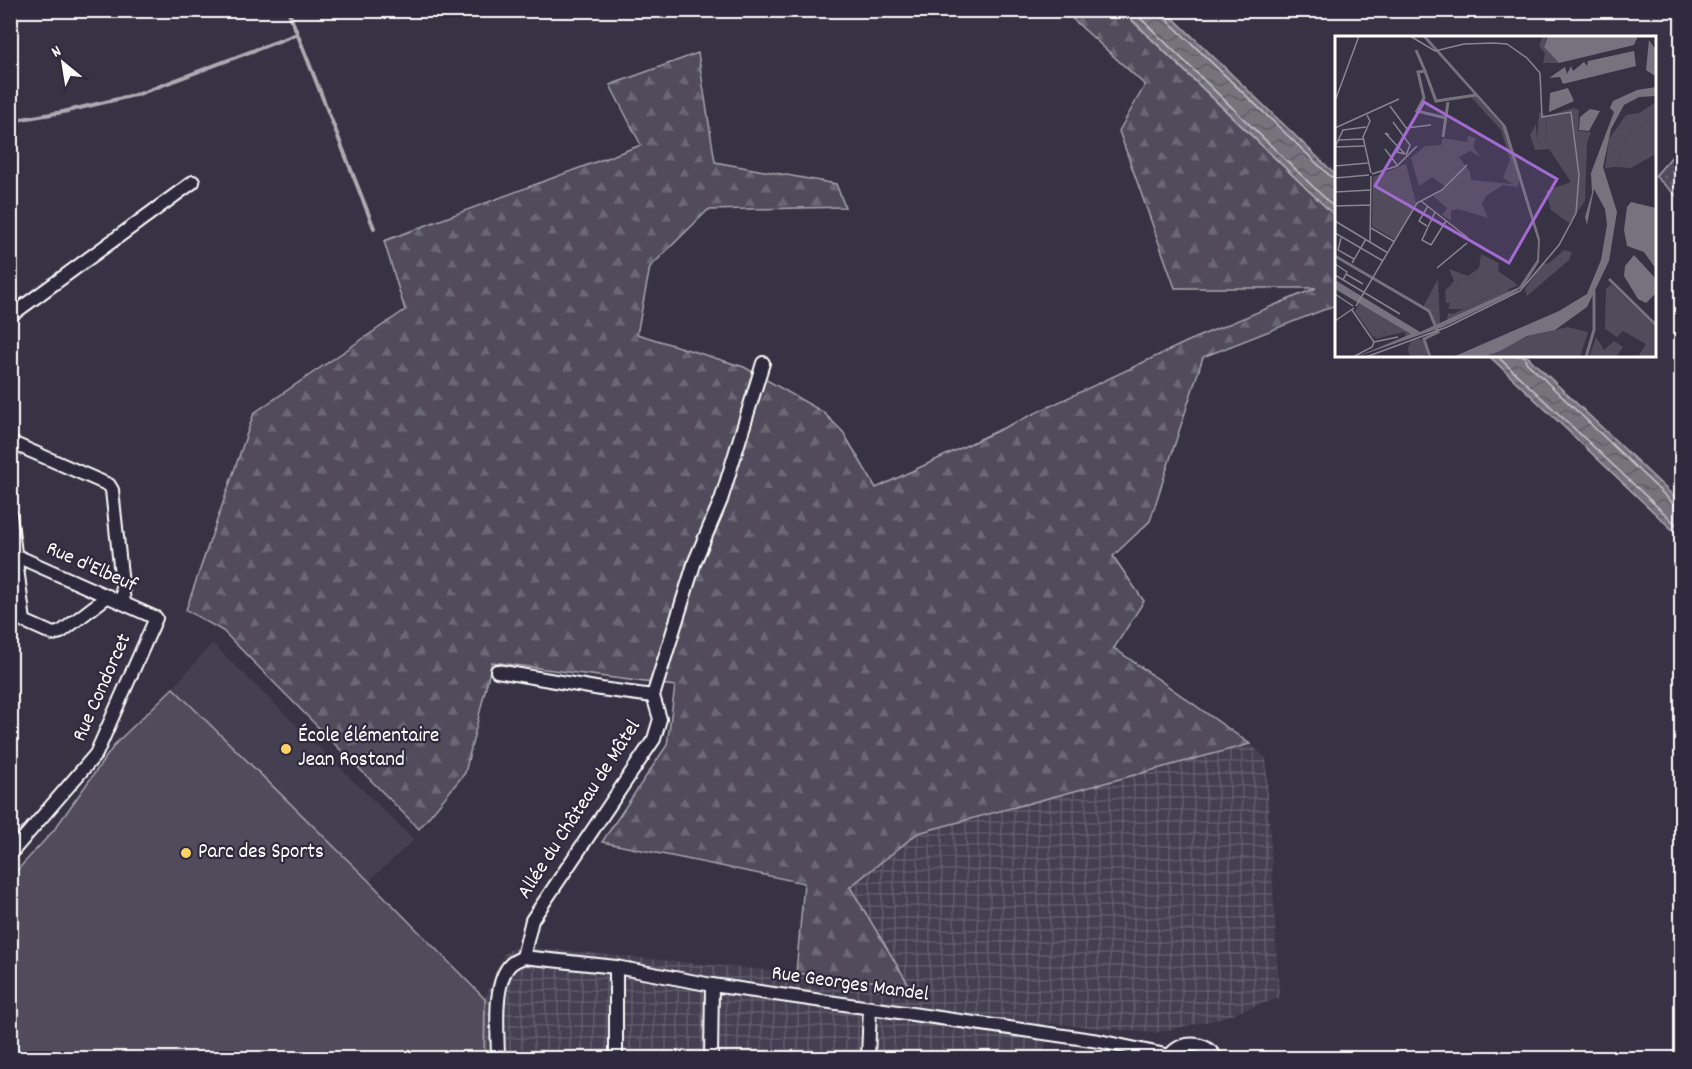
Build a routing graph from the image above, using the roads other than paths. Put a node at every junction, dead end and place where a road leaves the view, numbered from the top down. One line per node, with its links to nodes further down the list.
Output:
1 (193, 182): 2 (street)
2 (10, 316)
3 (763, 363): 11 (street, Allée du Château de Mâtel)
4 (10, 442): 8 (street)
5 (10, 515): 6 (street)
6 (13, 554): 7 (street, Rue d'Elbeuf); 7 (street)
7 (108, 596): 8 (street, Rue d'Elbeuf)
8 (124, 603): 9 (street, Rue d'Elbeuf)
9 (156, 618): 12 (street, Rue Condorcet)
10 (497, 671): 11 (street)
11 (653, 696): 13 (street, Allée du Château de Mâtel)
12 (10, 854)
13 (524, 957): 14 (street, Rue Georges Mandel); 18 (street)
14 (616, 967): 15 (street, Rue Georges Mandel); 19 (street)
15 (712, 985): 16 (street, Rue Georges Mandel); 20 (street)
16 (870, 1007): 17 (street, Rue Georges Mandel); 21 (street)
17 (1169, 1057): 22 (street, Rue Georges Mandel)
18 (498, 1059)
19 (616, 1059)
20 (711, 1059)
21 (868, 1059)
22 (1216, 1059)

